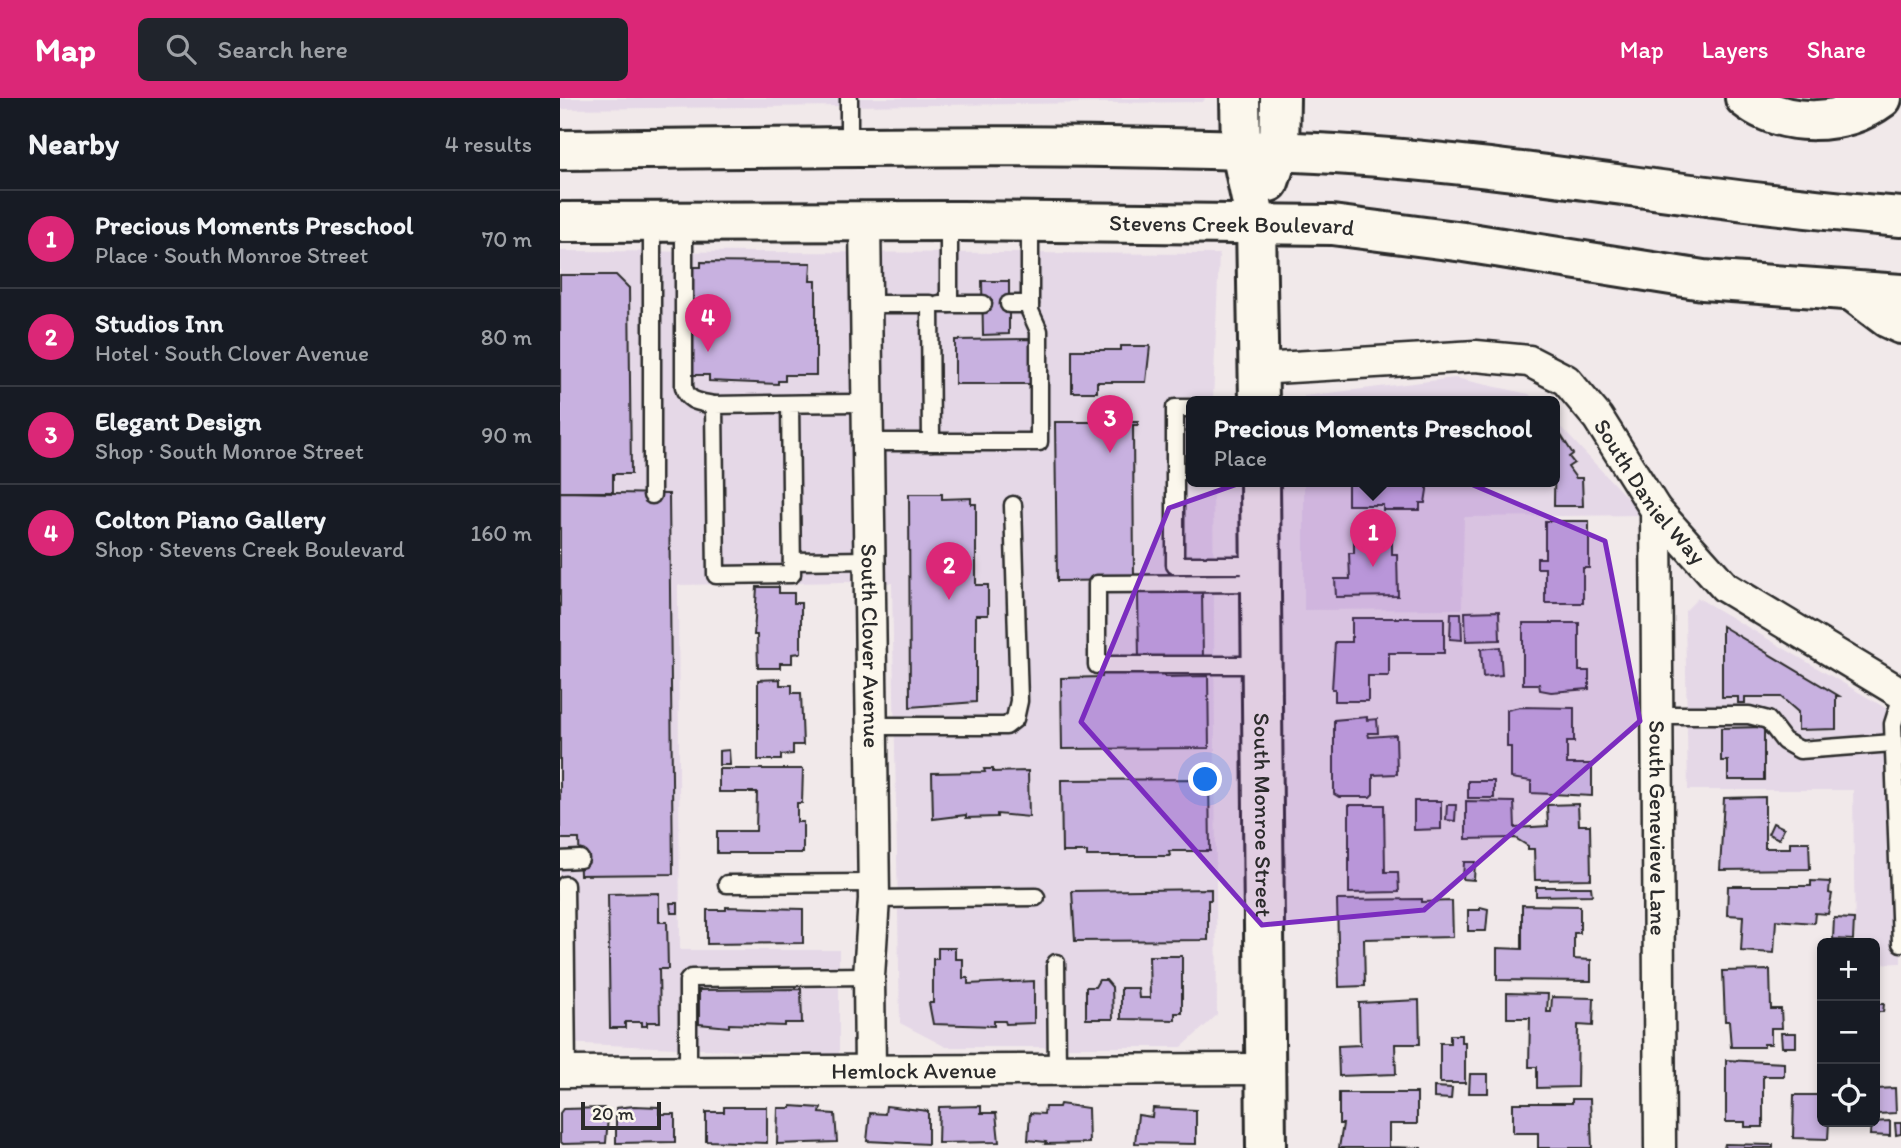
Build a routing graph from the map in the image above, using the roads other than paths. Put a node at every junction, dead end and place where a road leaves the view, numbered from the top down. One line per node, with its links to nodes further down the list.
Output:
1 (849, 98): 6 (lane)
2 (1240, 98): 8 (main road)
3 (1280, 98): 9 (main road)
4 (1745, 98): 5 (main road)
5 (1882, 98)
6 (849, 148): 7 (main road); 8 (main road)
7 (560, 150)
8 (1241, 151): 9 (main road); 16 (main road)
9 (1279, 152): 10 (main road); 16 (main road)
10 (1901, 217)
11 (864, 221): 12 (main road, Stevens Creek Boulevard); 14 (main road, Stevens Creek Boulevard); 19 (street, South Clover Avenue)
12 (949, 221): 15 (main road, Stevens Creek Boulevard); 21 (lane)
13 (560, 222): 14 (main road, Stevens Creek Boulevard)
14 (668, 222): 29 (lane); 34 (lane)
15 (1030, 222): 16 (main road, Stevens Creek Boulevard); 24 (lane)
16 (1255, 223): 17 (main road, Stevens Creek Boulevard); 26 (main road)
17 (1855, 293): 18 (main road, Stevens Creek Boulevard); 25 (main road)
18 (1901, 294)
19 (866, 304): 20 (lane); 27 (street, South Clover Avenue)
20 (930, 304): 21 (lane); 32 (lane)
21 (949, 304): 22 (lane)
22 (983, 304)
23 (1009, 304): 24 (lane)
24 (1030, 304): 32 (lane)
25 (1901, 324)
26 (1259, 385): 36 (street, South Daniel Way)
27 (865, 403): 28 (lane); 31 (street, South Clover Avenue)
28 (790, 404): 29 (lane); 38 (lane)
29 (714, 405): 38 (lane)
30 (1186, 408): 39 (lane)
31 (867, 442): 32 (lane); 37 (street, South Clover Avenue)
32 (930, 442)
33 (1260, 487): 39 (main road, South Monroe Street)
34 (652, 495)
35 (1013, 505): 44 (lane)
36 (1656, 510): 41 (street, South Daniel Way); 43 (street, South Genevieve Lane)
37 (870, 560): 38 (lane); 44 (street, South Clover Avenue)
38 (792, 561)
39 (1261, 574): 40 (main road, South Monroe Street); 40 (lane)
40 (1262, 666): 55 (main road, South Monroe Street)
41 (1901, 693)
42 (1901, 699): 45 (lane)
43 (1658, 715): 45 (lane); 61 (street, South Genevieve Lane)
44 (871, 726): 50 (street, South Clover Avenue)
45 (1893, 743): 52 (lane)
46 (580, 859): 47 (lane)
47 (560, 860)
48 (727, 884): 50 (lane)
49 (565, 885): 58 (lane)
50 (874, 891): 51 (lane); 54 (street, South Clover Avenue)
51 (1036, 897)
52 (1901, 943)
53 (1056, 963): 57 (lane)
54 (869, 975): 56 (street, South Clover Avenue); 59 (lane)
55 (1266, 1069): 57 (street, Hemlock Avenue); 60 (main road, South Monroe Street)
56 (870, 1070): 57 (street, Hemlock Avenue); 59 (street, Hemlock Avenue)
57 (1057, 1071)
58 (564, 1072): 59 (street, Hemlock Avenue)
59 (688, 1072)
60 (1266, 1148)
61 (1660, 1148)

